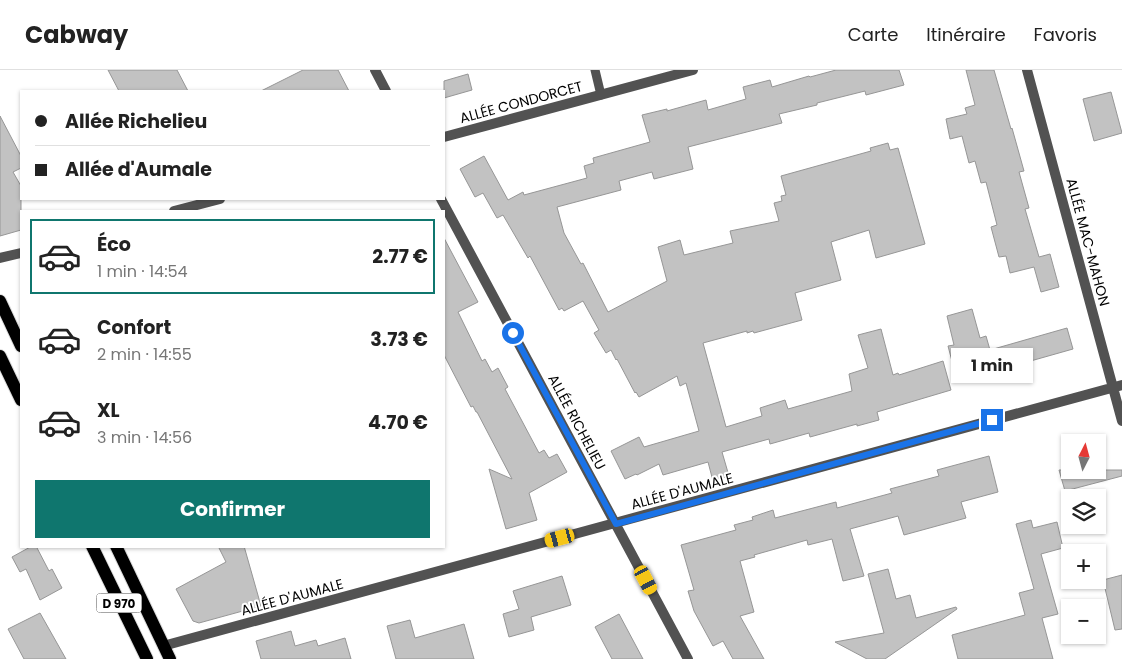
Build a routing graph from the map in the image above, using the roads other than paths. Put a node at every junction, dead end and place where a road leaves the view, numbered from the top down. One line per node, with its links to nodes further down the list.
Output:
1 (375, 70): 5 (street)
2 (595, 70): 6 (lane)
3 (693, 70): 6 (street, ALLÉE CONDORCET)
4 (1027, 70): 16 (street, ALLÉE MAC-MAHON)
5 (385, 90)
6 (601, 94): 7 (street, ALLÉE CONDORCET)
7 (445, 138)
8 (216, 200): 10 (street)
9 (442, 200): 19 (street, ALLÉE RICHELIEU)
10 (178, 210)
11 (20, 253): 12 (street)
12 (0, 258)
13 (0, 301): 14 (main road)
14 (20, 344)
15 (0, 356): 17 (main road)
16 (1117, 386): 18 (street, ALLÉE MAC-MAHON); 19 (street, ALLÉE D'AUMALE)
17 (20, 398)
18 (1122, 421)
19 (616, 524): 22 (street, ALLÉE D'AUMALE); 25 (street, ALLÉE RICHELIEU)
20 (93, 548): 23 (main road, D 970)
21 (117, 548): 22 (main road, D 970)
22 (163, 646): 24 (main road, D 970)
23 (147, 659)
24 (170, 659)
25 (688, 659)

